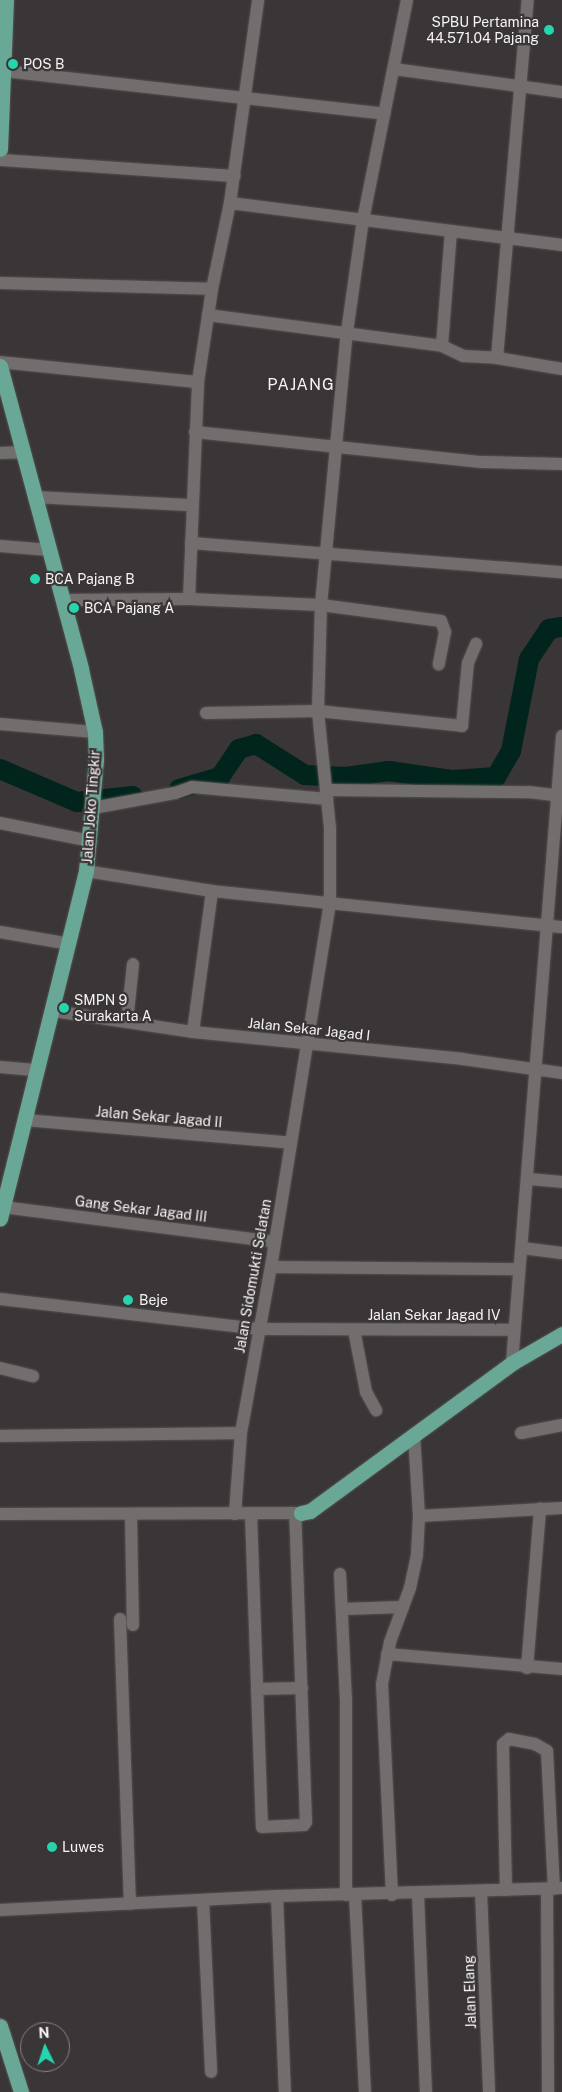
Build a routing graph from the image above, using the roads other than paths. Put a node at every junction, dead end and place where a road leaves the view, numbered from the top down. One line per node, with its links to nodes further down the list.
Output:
1 (6, 0): 5 (main road)
2 (258, 0): 10 (street)
3 (407, 0): 6 (street, Jalan Sidomukti Selatan)
4 (528, 0): 8 (street)
5 (2, 54): 7 (main road)
6 (394, 69): 8 (street); 12 (street, Jalan Sidomukti Selatan)
7 (4, 71): 10 (street); 11 (main road)
8 (522, 86): 9 (street); 19 (street)
9 (562, 92)
10 (245, 97): 12 (street); 15 (street)
11 (1, 109): 13 (main road)
12 (385, 114): 17 (street, Jalan Sidomukti Selatan)
13 (0, 149)
14 (0, 160): 15 (street)
15 (234, 176): 16 (street)
16 (230, 204): 17 (street); 22 (street)
17 (363, 220): 18 (street); 24 (street, Jalan Sidomukti Selatan)
18 (450, 231): 19 (street); 25 (street)
19 (510, 239): 20 (street); 26 (street)
20 (562, 245)
21 (0, 283): 22 (street)
22 (212, 289): 23 (street)
23 (208, 315): 24 (street); 29 (street)
24 (347, 332): 25 (street); 31 (street, Jalan Sidomukti Selatan)
25 (442, 346): 26 (street)
26 (497, 358): 28 (street)
27 (0, 364): 29 (street); 32 (main road, Jalan Joko Tingkir)
28 (562, 369)
29 (198, 382): 30 (street)
30 (195, 432): 31 (street); 36 (street)
31 (336, 446): 34 (street); 40 (street, Jalan Sidomukti Selatan)
32 (23, 452): 33 (street); 35 (main road, Jalan Joko Tingkir)
33 (0, 453)
34 (562, 464)
35 (36, 497): 36 (street); 39 (main road, Jalan Joko Tingkir)
36 (191, 505): 37 (street)
37 (191, 543): 40 (street); 42 (street)
38 (0, 546): 39 (street)
39 (49, 550): 43 (main road, Jalan Joko Tingkir)
40 (326, 554): 41 (street); 44 (street, Jalan Sidomukti Selatan)
41 (562, 572)
42 (189, 599): 43 (street); 44 (street)
43 (64, 600): 50 (main road, Jalan Joko Tingkir)
44 (321, 605): 46 (street); 47 (street, Jalan Sidomukti Selatan)
45 (476, 644): 47 (street)
46 (439, 664)
47 (318, 712): 48 (street); 52 (street, Jalan Sidomukti Selatan)
48 (206, 713)
49 (0, 724): 50 (street)
50 (95, 732): 54 (main road, Jalan Joko Tingkir)
51 (562, 736): 53 (street)
52 (326, 790): 53 (street); 54 (street); 59 (street, Jalan Sidomukti Selatan)
53 (560, 795): 60 (street)
54 (93, 806): 56 (main road, Jalan Joko Tingkir)
55 (0, 823): 56 (street)
56 (91, 841): 57 (main road, Jalan Joko Tingkir)
57 (86, 871): 58 (street); 63 (main road, Jalan Joko Tingkir)
58 (212, 891): 59 (street); 67 (street)
59 (330, 903): 60 (street); 68 (street, Jalan Sidomukti Selatan)
60 (547, 926): 61 (street); 71 (street)
61 (562, 927)
62 (0, 932): 63 (street)
63 (70, 944): 65 (main road, Jalan Joko Tingkir)
64 (133, 964): 66 (street)
65 (54, 1011): 66 (street, Jalan Sekar Jagad I); 70 (main road, Jalan Joko Tingkir)
66 (127, 1022): 67 (street, Jalan Sekar Jagad I)
67 (193, 1032): 68 (street, Jalan Sekar Jagad I)
68 (306, 1044): 71 (street, Jalan Sekar Jagad I); 74 (street, Jalan Sidomukti Selatan)
69 (0, 1067): 70 (street)
70 (37, 1070): 73 (main road, Jalan Joko Tingkir)
71 (537, 1070): 72 (street, Jalan Sekar Jagad I); 75 (street)
72 (562, 1073)
73 (25, 1120): 74 (street, Jalan Sekar Jagad II); 77 (main road, Jalan Joko Tingkir)
74 (291, 1143): 78 (street, Jalan Sidomukti Selatan)
75 (529, 1179): 76 (street); 79 (street)
76 (562, 1182)
77 (1, 1213): 78 (street, Gang Sekar Jagad III)
78 (274, 1242): 81 (street, Jalan Sidomukti Selatan)
79 (522, 1248): 80 (street); 82 (street)
80 (562, 1253)
81 (271, 1267): 82 (street); 84 (street, Jalan Sidomukti Selatan)
82 (519, 1269): 86 (street)
83 (0, 1299): 84 (street, Jalan Sekar Jagad IV)
84 (260, 1329): 85 (street, Jalan Sekar Jagad IV); 94 (street, Jalan Sidomukti Selatan)
85 (354, 1330): 86 (street, Jalan Sekar Jagad IV); 92 (street, Jalan Sekar Jagad IV)
86 (514, 1334): 88 (street); 89 (street)
87 (562, 1334): 88 (main road)
88 (534, 1350): 89 (main road)
89 (512, 1363): 96 (main road)
90 (0, 1368): 91 (street)
91 (33, 1376)
92 (376, 1410)
93 (562, 1425): 95 (street)
94 (241, 1433): 97 (street); 102 (street, Jalan Sidomukti Selatan)
95 (521, 1433)
96 (414, 1434): 100 (main road); 104 (street)
97 (0, 1436)
98 (562, 1508): 99 (street)
99 (540, 1509): 104 (street); 112 (street)
100 (298, 1513): 105 (street); 114 (street)
101 (0, 1514): 103 (street)
102 (235, 1514): 103 (street); 105 (street)
103 (131, 1515): 110 (street)
104 (419, 1516): 107 (street)
105 (252, 1517): 115 (street)
106 (340, 1574): 108 (street)
107 (403, 1607): 108 (street); 111 (street)
108 (342, 1609): 120 (street)
109 (120, 1619): 124 (street)
110 (133, 1625)
111 (387, 1654): 112 (street); 121 (street)
112 (527, 1668): 113 (street)
113 (562, 1669)
114 (302, 1688): 115 (street); 115 (street)
115 (257, 1689)
116 (554, 1889): 117 (street); 117 (street); 133 (street)
117 (506, 1890): 118 (street)
118 (481, 1891): 119 (street); 132 (street, Jalan Elang)
119 (418, 1894): 121 (street); 131 (street)
120 (351, 1895): 121 (street); 122 (street); 130 (street)
121 (392, 1895)
122 (277, 1896): 123 (street); 129 (street)
123 (203, 1900): 124 (street); 127 (street)
124 (130, 1904): 125 (street)
125 (0, 1910)
126 (1, 2034): 128 (main road)
127 (211, 2072)
128 (21, 2092)
129 (284, 2092)
130 (365, 2092)
131 (426, 2092)
132 (489, 2092)
133 (548, 2092)

